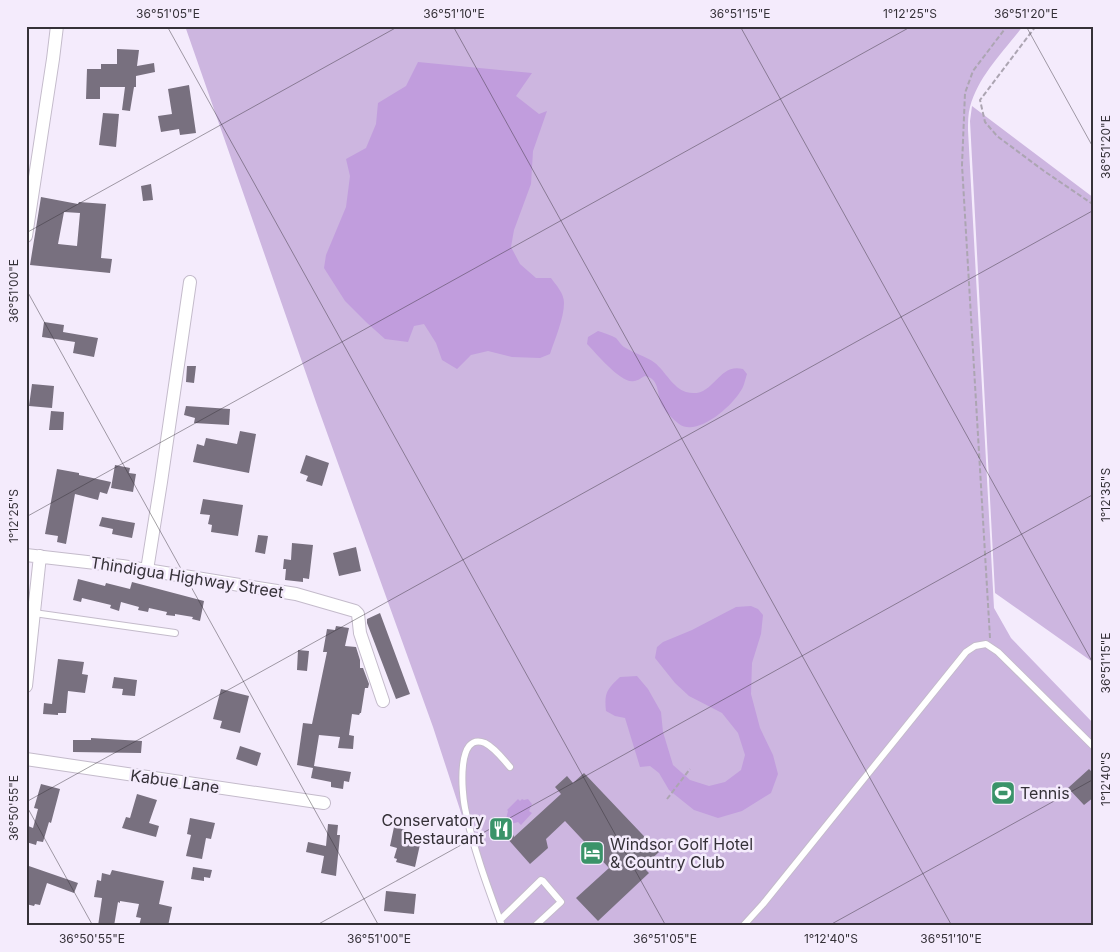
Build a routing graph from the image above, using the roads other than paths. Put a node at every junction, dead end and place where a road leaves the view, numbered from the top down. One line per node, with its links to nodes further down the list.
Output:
1 (57, 26): 2 (street)
2 (26, 236)
3 (190, 282): 6 (street)
4 (26, 555): 5 (street, Thindigua Highway Street)
5 (40, 556): 6 (street, Thindigua Highway Street); 7 (street)
6 (147, 570): 10 (street, Thindigua Highway Street)
7 (34, 614): 8 (lane); 9 (street)
8 (175, 633)
9 (26, 686)
10 (383, 701)
11 (1094, 748): 17 (lane)
12 (26, 759): 14 (street, Kabue Lane)
13 (510, 767): 15 (lane)
14 (324, 803)
15 (501, 923): 16 (lane)
16 (535, 926)
17 (744, 926)

